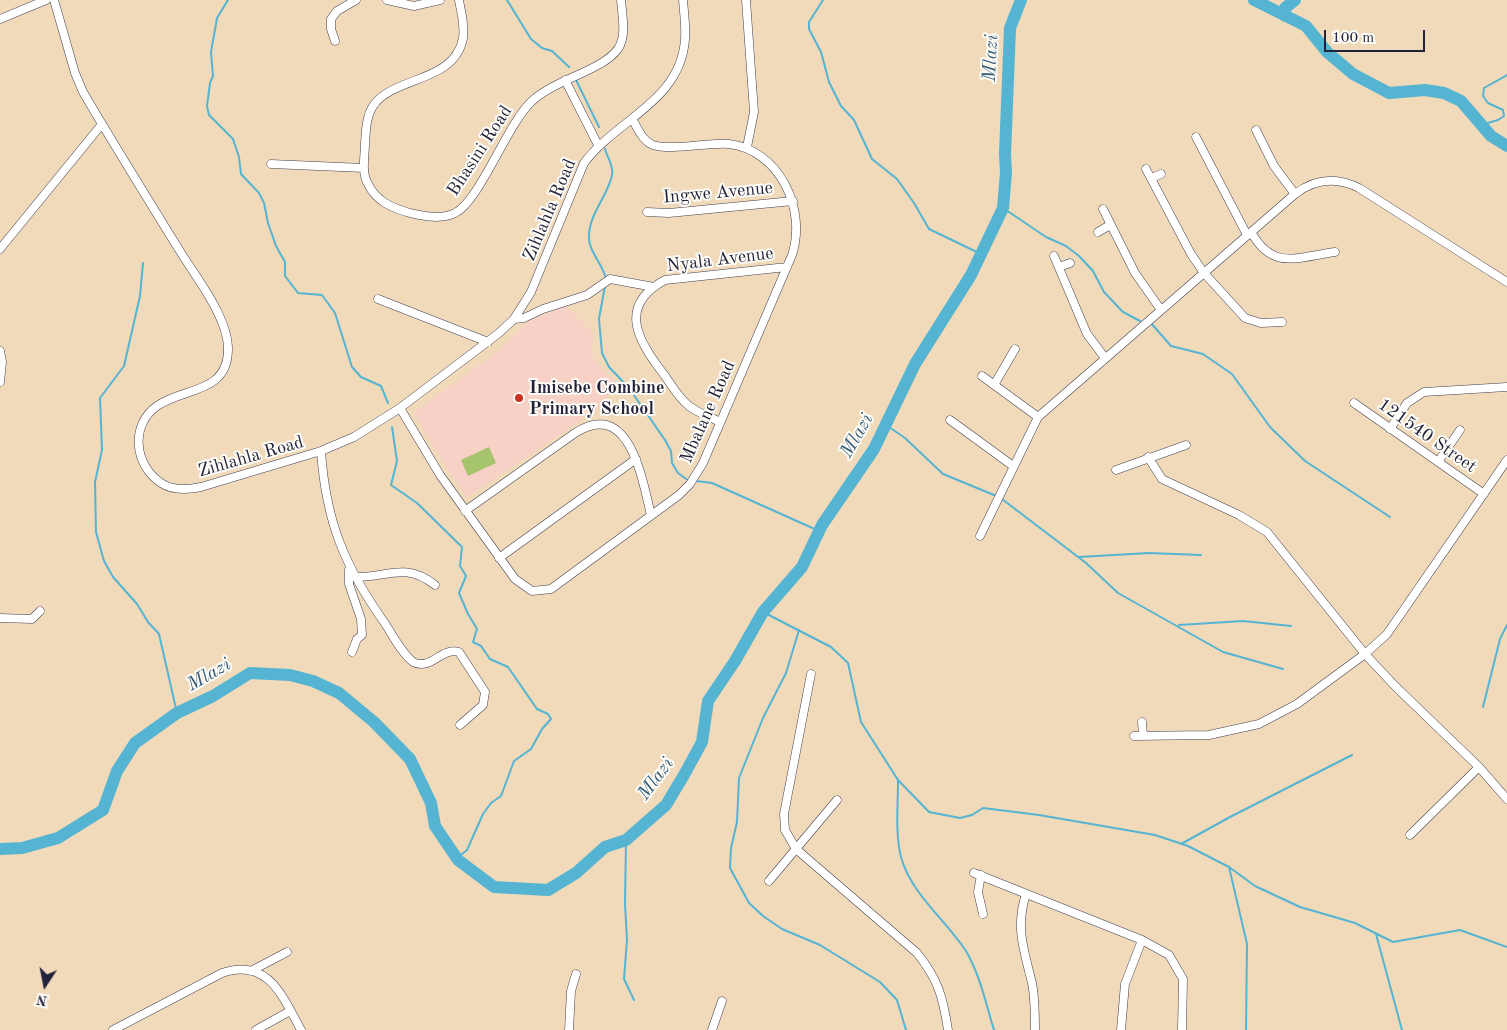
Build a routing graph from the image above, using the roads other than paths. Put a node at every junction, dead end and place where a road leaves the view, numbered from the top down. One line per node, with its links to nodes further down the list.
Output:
1 (46, 0): 10 (street)
2 (54, 0): 14 (street, Zihlahla Road)
3 (356, 0): 11 (street)
4 (387, 0): 5 (street)
5 (440, 0)
6 (459, 0): 20 (street, Bhasini Road)
7 (621, 0): 12 (street, Bhasini Road)
8 (683, 0): 13 (street, Zihlahla Road)
9 (746, 0): 18 (street)
10 (0, 19)
11 (336, 40)
12 (565, 80): 17 (street); 20 (street, Bhasini Road)
13 (632, 118): 17 (street, Zihlahla Road); 18 (street)
14 (102, 124): 31 (street); 60 (street, Zihlahla Road)
15 (1256, 130): 24 (street)
16 (1196, 137): 30 (street)
17 (598, 145): 42 (street, Zihlahla Road)
18 (747, 147): 25 (street, Mbalane Road)
19 (271, 164): 20 (street)
20 (364, 168)
21 (1146, 169): 23 (street)
22 (1162, 174): 23 (street)
23 (1152, 178): 37 (street)
24 (1295, 194): 30 (street); 38 (street)
25 (793, 201): 27 (street, Ingwe Avenue); 35 (street, Mbalane Road)
26 (1103, 209): 28 (street)
27 (647, 212)
28 (1110, 225): 29 (street); 41 (street)
29 (1098, 232)
30 (1249, 234): 32 (street); 37 (street)
31 (0, 249)
32 (1335, 252)
33 (1054, 256): 36 (street)
34 (1070, 263): 36 (street)
35 (787, 267): 39 (street, Nyala Avenue); 56 (street, Mbalane Road)
36 (1059, 267): 47 (street)
37 (1204, 273): 41 (street); 43 (street)
38 (1507, 282)
39 (654, 287): 42 (street); 56 (street, Nyala Avenue)
40 (378, 299): 44 (street)
41 (1161, 310): 47 (street)
42 (514, 319): 44 (street, Zihlahla Road)
43 (1282, 322)
44 (488, 342): 53 (street, Zihlahla Road)
45 (1015, 349): 50 (street)
46 (0, 351): 49 (street)
47 (1106, 358): 54 (street)
48 (982, 376): 50 (street)
49 (0, 382)
50 (994, 385): 54 (street)
51 (1507, 387): 57 (street)
52 (1354, 403): 57 (street, 121540 Street)
53 (400, 408): 60 (street, Zihlahla Road); 68 (street, Mbalane Road)
54 (1038, 417): 65 (street)
55 (950, 420): 65 (street)
56 (720, 422): 69 (street, Mbalane Road)
57 (1390, 429): 64 (street, 121540 Street)
58 (1460, 430): 64 (street)
59 (1186, 445): 61 (street)
60 (321, 451): 72 (street)
61 (1148, 457): 66 (street); 78 (street)
62 (636, 459): 68 (street); 69 (street); 71 (street)
63 (1507, 460): 67 (street)
64 (1438, 462): 67 (street, 121540 Street)
65 (1013, 466): 70 (street)
66 (1116, 470)
67 (1484, 494): 78 (street)
68 (465, 511): 71 (street, Mbalane Road)
69 (651, 516): 71 (street, Mbalane Road)
70 (980, 536)
71 (500, 558)
72 (349, 566): 73 (street); 77 (street)
73 (354, 577): 74 (street); 81 (street)
74 (435, 585)
75 (40, 611): 76 (street)
76 (0, 618)
77 (352, 652)
78 (1366, 654): 83 (street); 84 (street)
79 (811, 674): 90 (street)
80 (1142, 722): 83 (street)
81 (460, 725)
82 (1134, 736): 83 (street)
83 (1143, 736)
84 (1479, 767): 86 (street); 89 (street)
85 (1507, 783): 86 (street)
86 (1501, 790): 87 (street)
87 (1507, 799)
88 (837, 800): 90 (street)
89 (1410, 835)
90 (796, 849): 91 (street); 107 (street)
91 (769, 881)
92 (1026, 894): 93 (street); 94 (street); 101 (street)
93 (983, 914)
94 (1142, 940): 108 (street); 109 (street)
95 (287, 952): 96 (street)
96 (251, 971): 99 (street); 102 (street)
97 (576, 974): 105 (street)
98 (722, 1001): 106 (street)
99 (290, 1011): 103 (street); 104 (street)
100 (1044, 1025): 101 (street)
101 (1035, 1027)
102 (113, 1030)
103 (256, 1030)
104 (301, 1030)
105 (569, 1030)
106 (712, 1030)
107 (948, 1030)
108 (1121, 1030)
109 (1182, 1030)

